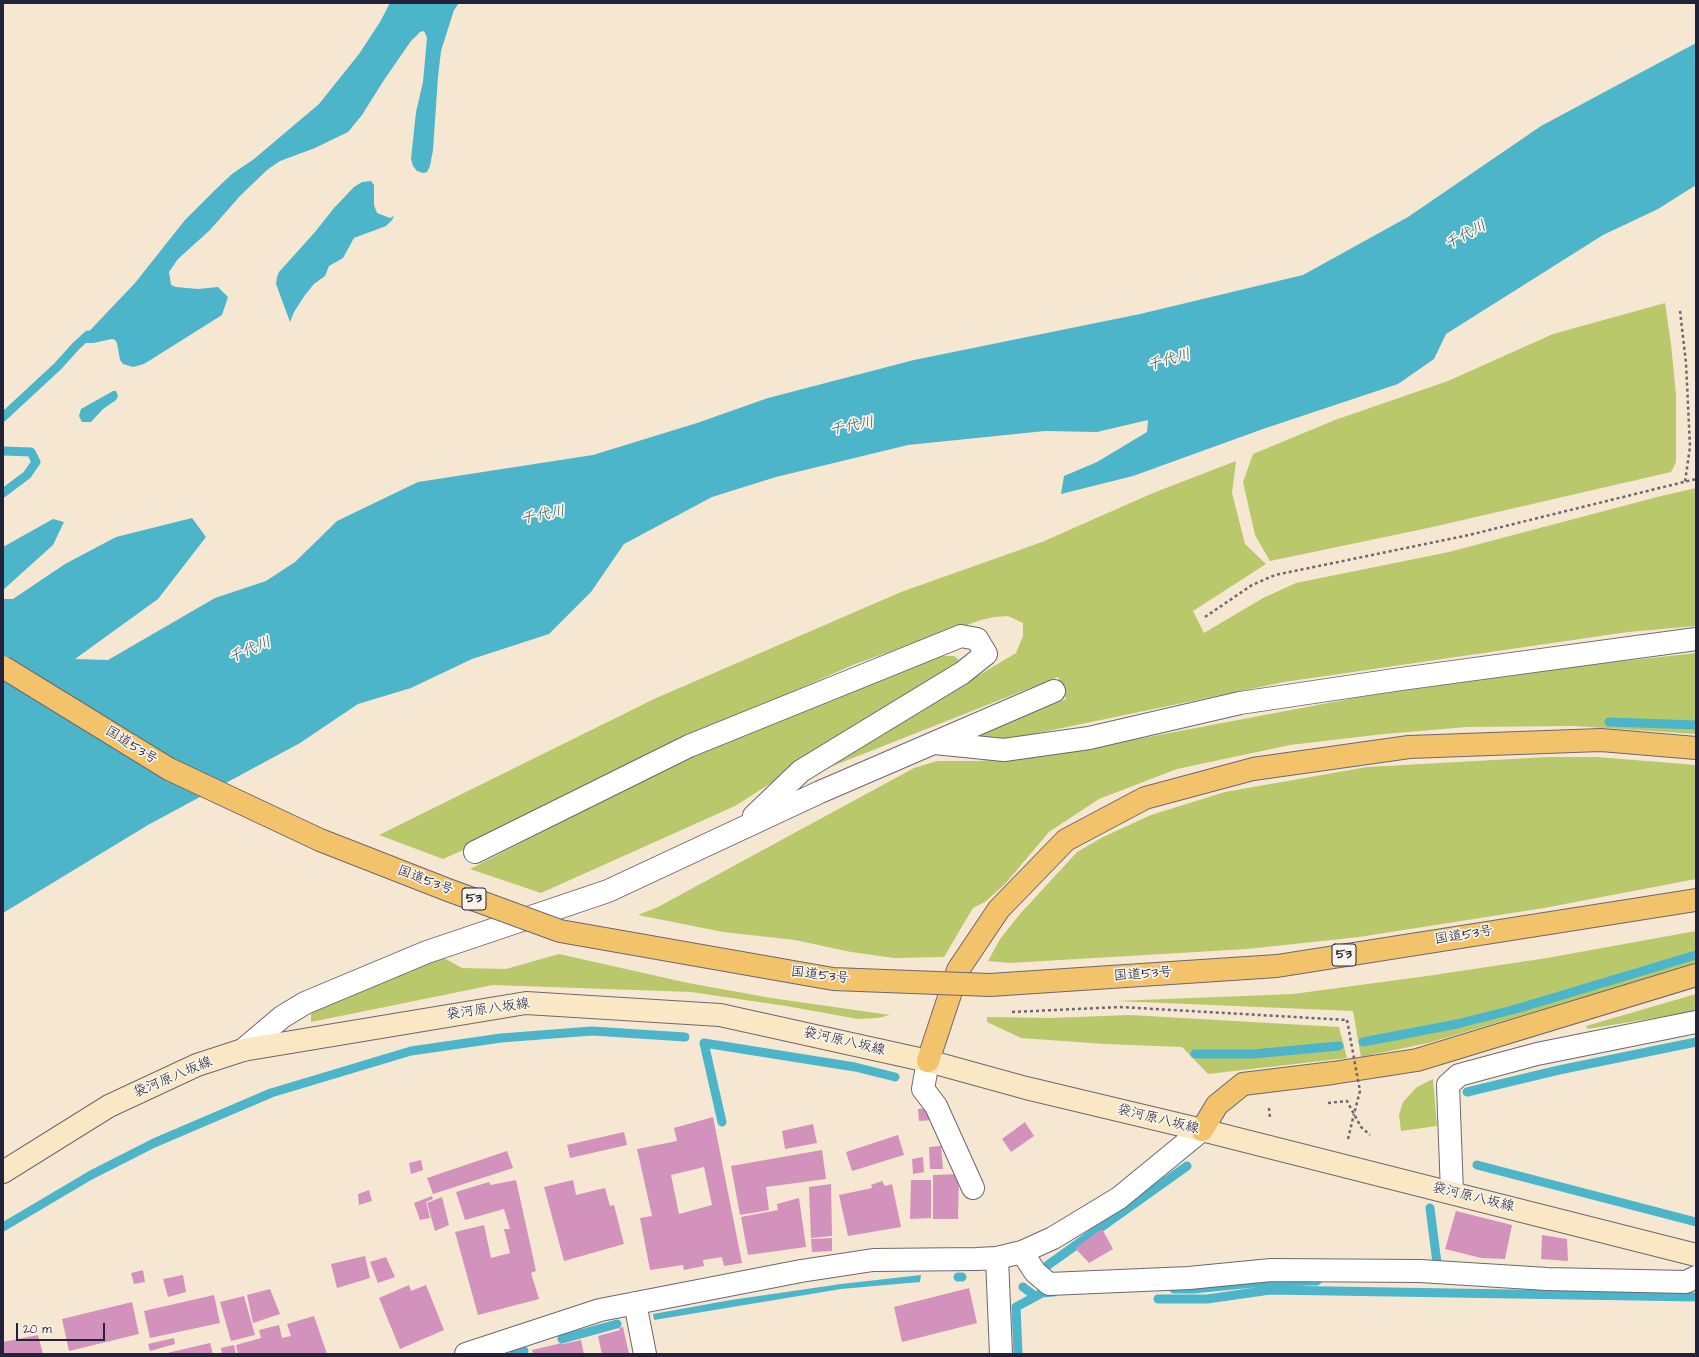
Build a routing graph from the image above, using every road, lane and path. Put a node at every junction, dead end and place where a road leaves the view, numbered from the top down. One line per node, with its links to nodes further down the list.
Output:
1 (1680, 311): 3 (path)
2 (1696, 479): 3 (path)
3 (1685, 482): 4 (path)
4 (1205, 617)
5 (1696, 639): 8 (street)
6 (3, 667): 12 (highway, 国道53号 / 53, bridge)
7 (1054, 691): 8 (street)
8 (933, 743): 10 (street)
9 (1696, 748): 17 (highway)
10 (740, 829): 11 (street); 16 (street)
11 (475, 852)
12 (1696, 900)
13 (1696, 975): 22 (highway)
14 (1006, 1012): 20 (path, bridge)
15 (1696, 1022): 27 (street)
16 (243, 1050): 17 (main road, 袋河原八坂線); 25 (main road, 袋河原八坂線)
17 (928, 1060): 22 (main road, 袋河原八坂線); 26 (street)
18 (1324, 1103): 20 (path)
19 (1269, 1106): 21 (path)
20 (1354, 1114): 23 (path); 24 (path)
21 (1276, 1120)
22 (1202, 1130): 27 (main road, 袋河原八坂線); 28 (street)
23 (1370, 1136)
24 (1340, 1138)
25 (3, 1172)
26 (973, 1188)
27 (1452, 1193): 29 (main road, 袋河原八坂線)
28 (1022, 1252): 30 (street); 31 (street)
29 (1696, 1255)
30 (997, 1258): 32 (street); 35 (street)
31 (1696, 1277)
32 (635, 1303): 33 (street); 34 (street)
33 (466, 1354)
34 (645, 1354)
35 (1001, 1354)

